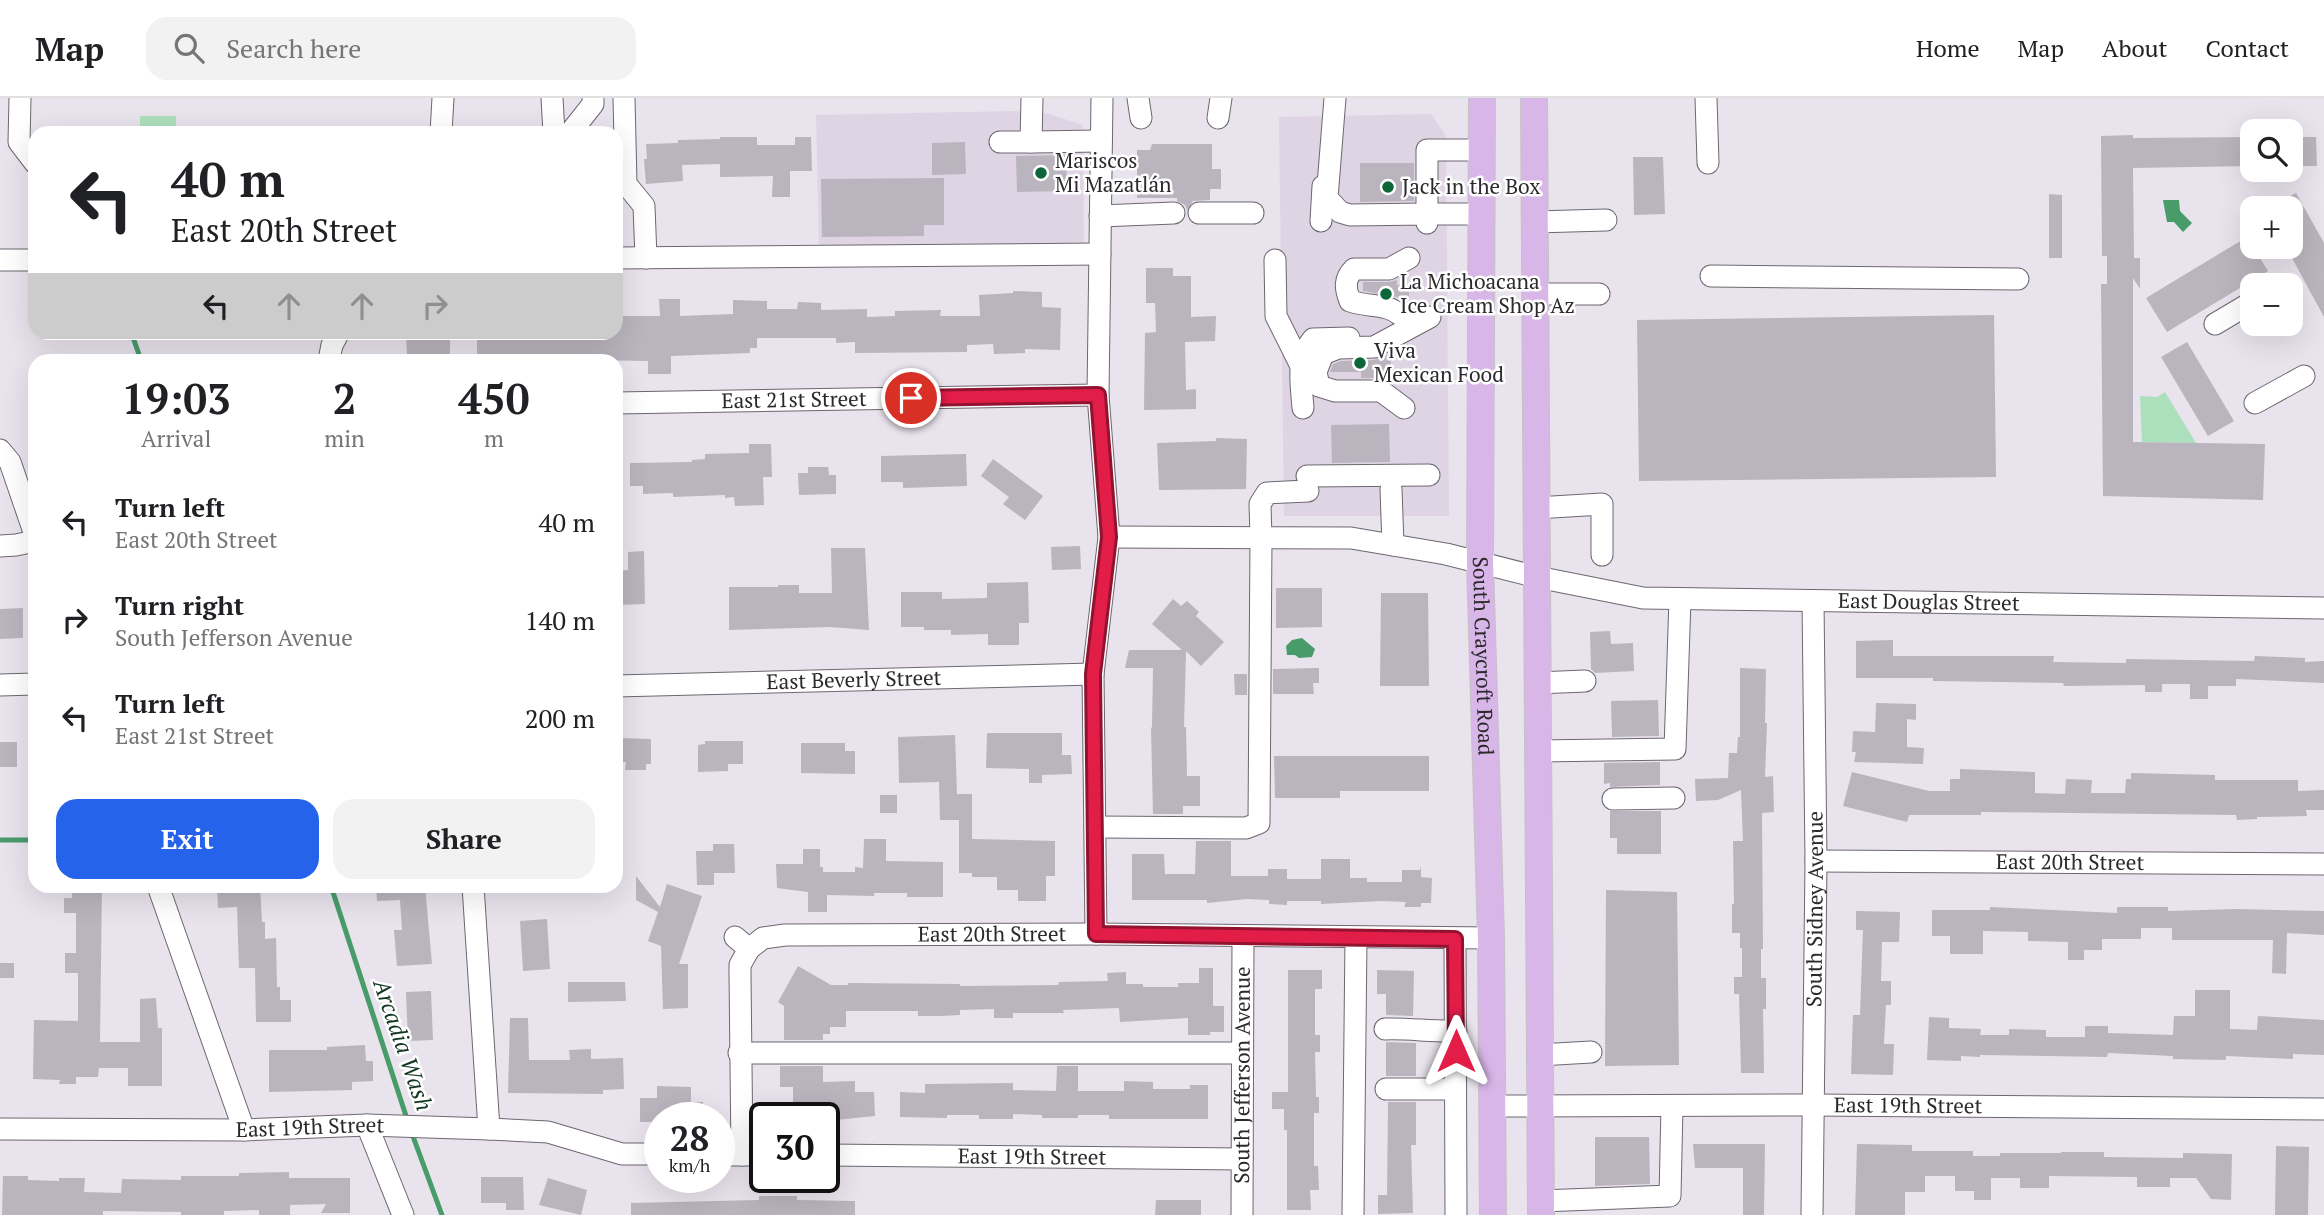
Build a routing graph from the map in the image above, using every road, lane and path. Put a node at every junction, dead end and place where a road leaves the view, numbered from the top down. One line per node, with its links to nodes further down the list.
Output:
1 (20, 98): 20 (street)
2 (443, 98): 12 (street)
3 (552, 98): 13 (street)
4 (593, 98): 14 (street)
5 (624, 98): 33 (street)
6 (1032, 98): 17 (street)
7 (1102, 98): 15 (street)
8 (1335, 98): 19 (street)
9 (1482, 98): 18 (main road, South Craycroft Road)
10 (1534, 98): 30 (main road)
11 (1706, 98): 21 (street)
12 (442, 126)
13 (554, 126)
14 (576, 126)
15 (1101, 141): 17 (street); 26 (street)
16 (1000, 142): 17 (street)
17 (1031, 142)
18 (1482, 149): 25 (main road, South Craycroft Road); 27 (street)
19 (1331, 150): 27 (street); 29 (street)
20 (28, 154)
21 (1708, 163)
22 (1174, 213): 26 (street)
23 (1199, 213): 24 (street)
24 (1253, 214)
25 (1481, 214): 27 (street); 65 (main road, South Craycroft Road)
26 (1100, 216): 31 (street)
27 (1427, 219)
28 (1606, 220): 30 (street)
29 (1321, 221)
30 (1535, 222): 41 (main road)
31 (1100, 254): 33 (street); 49 (street)
32 (623, 258): 33 (street)
33 (646, 258)
34 (1409, 258): 43 (street)
35 (0, 260): 36 (street)
36 (28, 260)
37 (1275, 260): 47 (street)
38 (1710, 276): 39 (street)
39 (2018, 279)
40 (1599, 293): 41 (street)
41 (1535, 294): 57 (main road)
42 (2240, 309): 45 (street)
43 (1402, 316)
44 (1430, 317): 46 (street)
45 (2215, 324)
46 (1393, 336): 47 (street); 53 (street)
47 (1300, 365): 52 (street)
48 (2304, 376): 51 (street)
49 (1098, 395): 50 (street, East 21st Street); 59 (street)
50 (623, 403)
51 (2255, 403)
52 (1303, 408)
53 (1404, 408)
54 (0, 450): 58 (street)
55 (1429, 475): 60 (street)
56 (1391, 489): 62 (street)
57 (1536, 508): 64 (street); 66 (main road)
58 (28, 515)
59 (1109, 537): 60 (street); 70 (street)
60 (1261, 538): 62 (street); 79 (street)
61 (28, 542): 63 (street)
62 (1393, 545): 65 (street)
63 (0, 546)
64 (1602, 555)
65 (1480, 562): 66 (street); 87 (main road, South Craycroft Road)
66 (1537, 577): 67 (street, East Douglas Street); 72 (main road)
67 (1680, 599): 68 (street, East Douglas Street); 76 (street)
68 (1814, 601): 69 (street, East Douglas Street); 80 (street, South Sidney Avenue)
69 (2324, 608)
70 (1093, 674): 75 (street, East Beverly Street); 79 (street)
71 (1585, 681): 72 (street)
72 (1537, 683): 76 (main road)
73 (28, 684): 74 (street)
74 (0, 685)
75 (623, 686)
76 (1538, 751): 94 (main road)
77 (1674, 798): 78 (street)
78 (1613, 799)
79 (1095, 827): 84 (street)
80 (1816, 861): 81 (street, East 20th Street); 97 (street, South Sidney Avenue)
81 (2324, 864)
82 (160, 893): 105 (street)
83 (474, 893): 104 (street)
84 (1096, 934): 85 (street, East 20th Street); 92 (street, East 20th Street)
85 (1242, 937): 86 (street, East 20th Street); 93 (street, South Jefferson Avenue)
86 (1356, 938): 88 (street, East 20th Street); 115 (street)
87 (1491, 938): 88 (street, East 20th Street); 98 (main road, South Craycroft Road)
88 (1455, 939): 90 (street)
89 (1385, 1029): 90 (street)
90 (1457, 1031): 96 (street)
91 (1591, 1052): 94 (street)
92 (739, 1053): 93 (street); 108 (street)
93 (1242, 1053): 111 (street, South Jefferson Avenue)
94 (1539, 1055): 99 (main road)
95 (1386, 1089): 96 (street)
96 (1455, 1089): 116 (street)
97 (1814, 1105): 100 (street, East 19th Street); 101 (street, East 19th Street); 118 (street, South Sidney Avenue)
98 (1492, 1106): 99 (street, East 19th Street); 117 (main road, South Craycroft Road)
99 (1541, 1106): 100 (street, East 19th Street); 112 (main road)
100 (1672, 1106): 112 (street)
101 (2324, 1109)
102 (368, 1125): 104 (street, East 19th Street); 105 (street, East 19th Street); 113 (street)
103 (0, 1129): 105 (street, East 19th Street)
104 (489, 1129): 106 (street, East 19th Street)
105 (244, 1130)
106 (644, 1154)
107 (735, 1155): 108 (street)
108 (742, 1155): 109 (street)
109 (749, 1155)
110 (840, 1155): 111 (street, East 19th Street)
111 (1242, 1159): 114 (street, South Jefferson Avenue)
112 (1541, 1208)
113 (402, 1215)
114 (1242, 1215)
115 (1353, 1215)
116 (1456, 1215)
117 (1493, 1215)
118 (1812, 1215)

